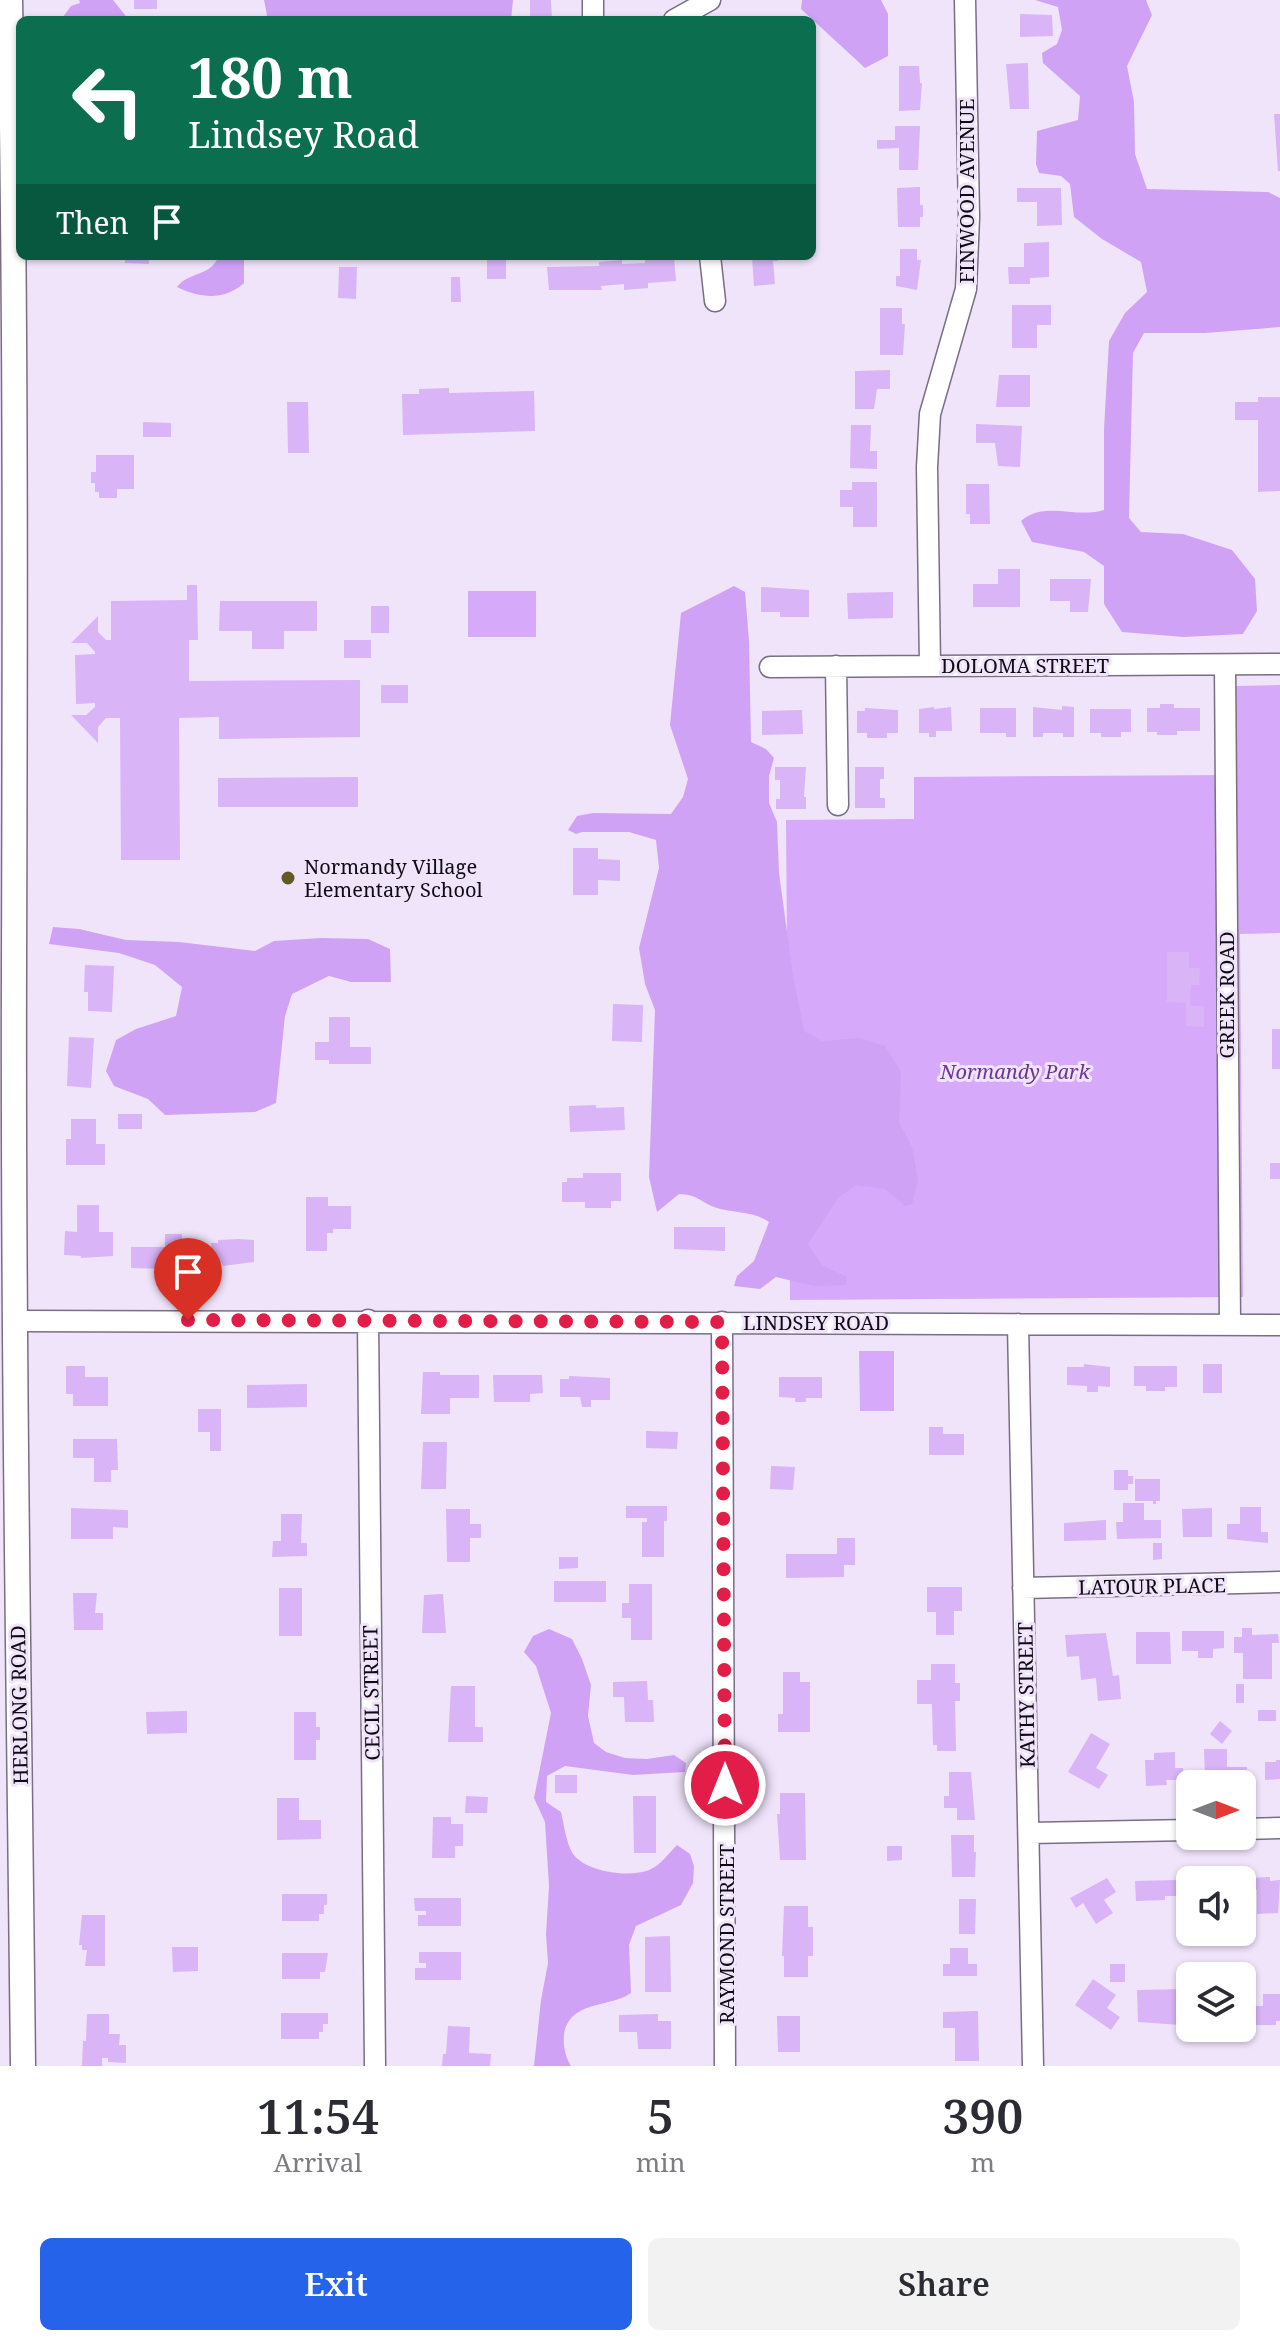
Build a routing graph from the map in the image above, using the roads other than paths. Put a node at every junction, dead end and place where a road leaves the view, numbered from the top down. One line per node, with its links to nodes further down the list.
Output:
1 (10, 0): 7 (street, HERLONG ROAD)
2 (710, 0): 4 (street)
3 (965, 0): 9 (street, FINWOOD AVENUE)
4 (681, 16)
5 (710, 260): 6 (street)
6 (715, 301)
7 (8, 312): 13 (street, HERLONG ROAD)
8 (1280, 664): 10 (street, DOLOMA STREET)
9 (930, 665): 10 (street, DOLOMA STREET); 11 (street, DOLOMA STREET)
10 (1225, 665): 20 (street, GREEK ROAD)
11 (836, 666): 12 (street, DOLOMA STREET); 14 (street)
12 (770, 667)
13 (7, 686): 15 (street, HERLONG ROAD)
14 (838, 805)
15 (7, 966): 17 (street, HERLONG ROAD)
16 (368, 1320): 17 (street, LINDSEY ROAD); 18 (street, LINDSEY ROAD); 30 (street, CECIL STREET)
17 (17, 1321): 23 (street, HERLONG ROAD)
18 (722, 1322): 19 (street, LINDSEY ROAD); 31 (street, RAYMOND STREET)
19 (1018, 1324): 20 (street, LINDSEY ROAD); 24 (street, KATHY STREET)
20 (1230, 1324): 21 (street, LINDSEY ROAD)
21 (1280, 1325)
22 (1280, 1582): 24 (street, LATOUR PLACE)
23 (9, 1587): 29 (street, HERLONG ROAD)
24 (1023, 1588): 28 (street, KATHY STREET)
25 (1280, 1828): 26 (street)
26 (1256, 1829)
27 (1176, 1830): 28 (street)
28 (1029, 1833): 32 (street, KATHY STREET)
29 (23, 2066)
30 (375, 2066)
31 (725, 2066)
32 (1033, 2066)

